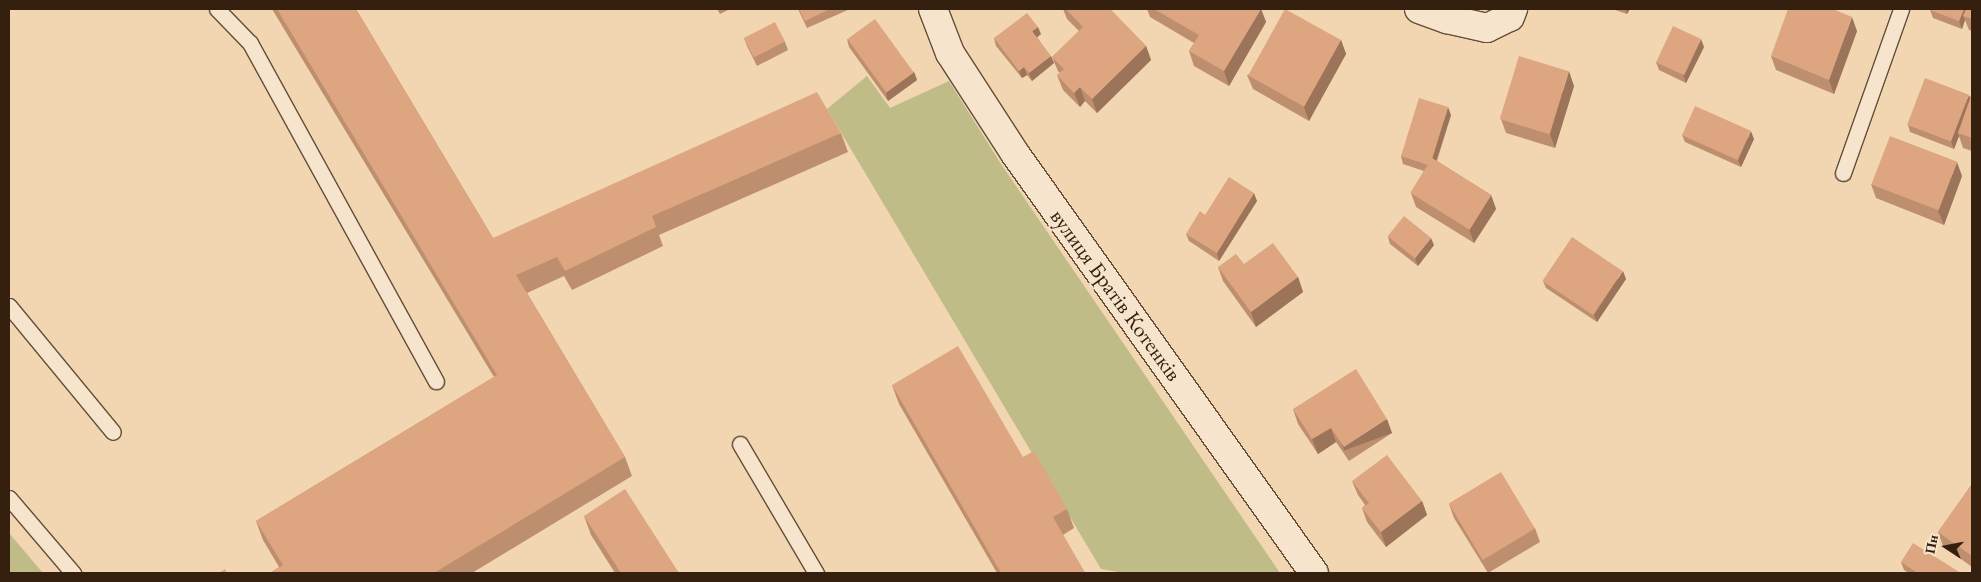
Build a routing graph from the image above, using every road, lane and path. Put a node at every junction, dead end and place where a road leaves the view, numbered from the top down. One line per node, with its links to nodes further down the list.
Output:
1 (217, 9): 8 (lane)
2 (933, 9): 14 (street, вулиця Братів Котенків)
3 (1419, 9): 4 (street)
4 (1512, 9)
5 (1901, 9): 6 (lane)
6 (1843, 173)
7 (9, 306): 9 (lane)
8 (436, 381)
9 (113, 432)
10 (740, 444): 13 (lane)
11 (9, 498): 12 (lane)
12 (73, 573)
13 (816, 573)
14 (1314, 573)

